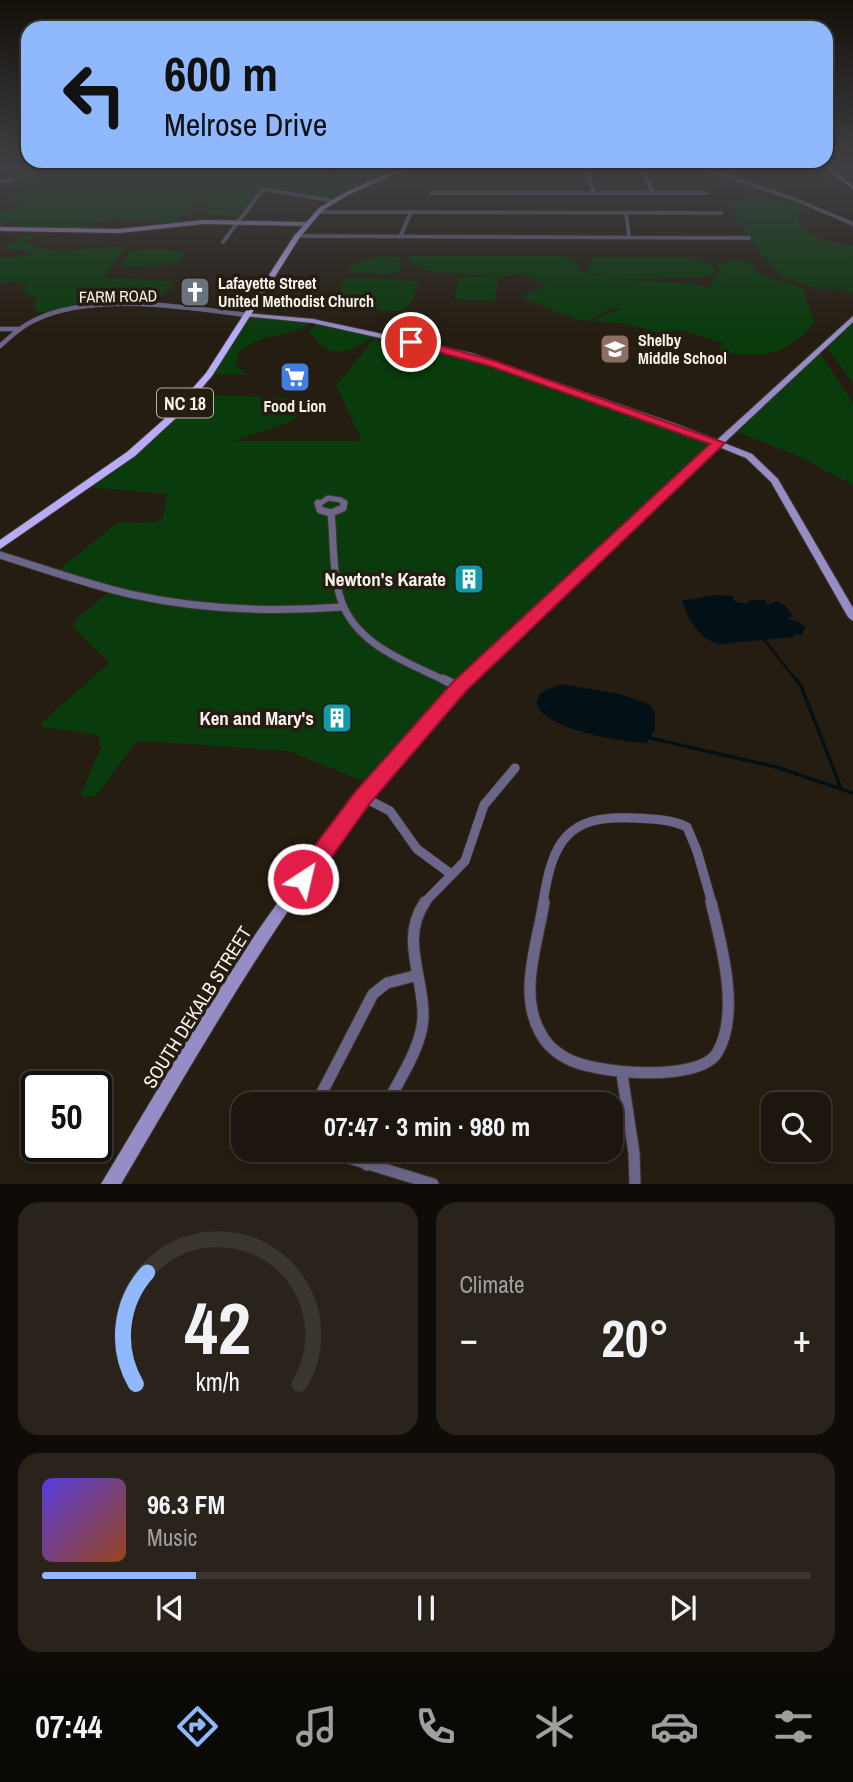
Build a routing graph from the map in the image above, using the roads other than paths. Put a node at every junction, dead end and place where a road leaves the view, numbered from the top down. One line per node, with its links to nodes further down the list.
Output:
1 (202, 222): 8 (street)
2 (240, 222): 13 (street)
3 (246, 222): 7 (street)
4 (308, 222): 7 (main road, NC 18)
5 (406, 222): 10 (street)
6 (627, 222): 11 (street)
7 (306, 225): 9 (main road, NC 18)
8 (0, 229)
9 (297, 236): 10 (street); 14 (main road, NC 18)
10 (400, 237): 11 (street)
11 (629, 237): 12 (street)
12 (748, 238)
13 (223, 242)
14 (247, 315): 17 (street, FARM ROAD); 19 (street); 21 (main road, NC 18)
15 (853, 318): 19 (street, SOUTH DEKALB STREET)
16 (0, 329): 17 (street)
17 (19, 329): 18 (street, FARM ROAD)
18 (0, 346)
19 (719, 443): 24 (street); 25 (street, SOUTH DEKALB STREET)
20 (331, 513): 23 (street)
21 (0, 545)
22 (0, 555): 23 (street)
23 (343, 607): 25 (street)
24 (853, 617)
25 (459, 687): 27 (street, SOUTH DEKALB STREET)
26 (515, 768): 28 (street)
27 (363, 797): 28 (street); 36 (street, SOUTH DEKALB STREET)
28 (451, 874): 29 (street)
29 (418, 975): 31 (street); 32 (street)
30 (622, 1074): 30 (street); 38 (street)
31 (322, 1092)
32 (393, 1092)
33 (359, 1162): 35 (street)
34 (369, 1162): 35 (street)
35 (368, 1165): 37 (street)
36 (110, 1184)
37 (433, 1184)
38 (635, 1184)

